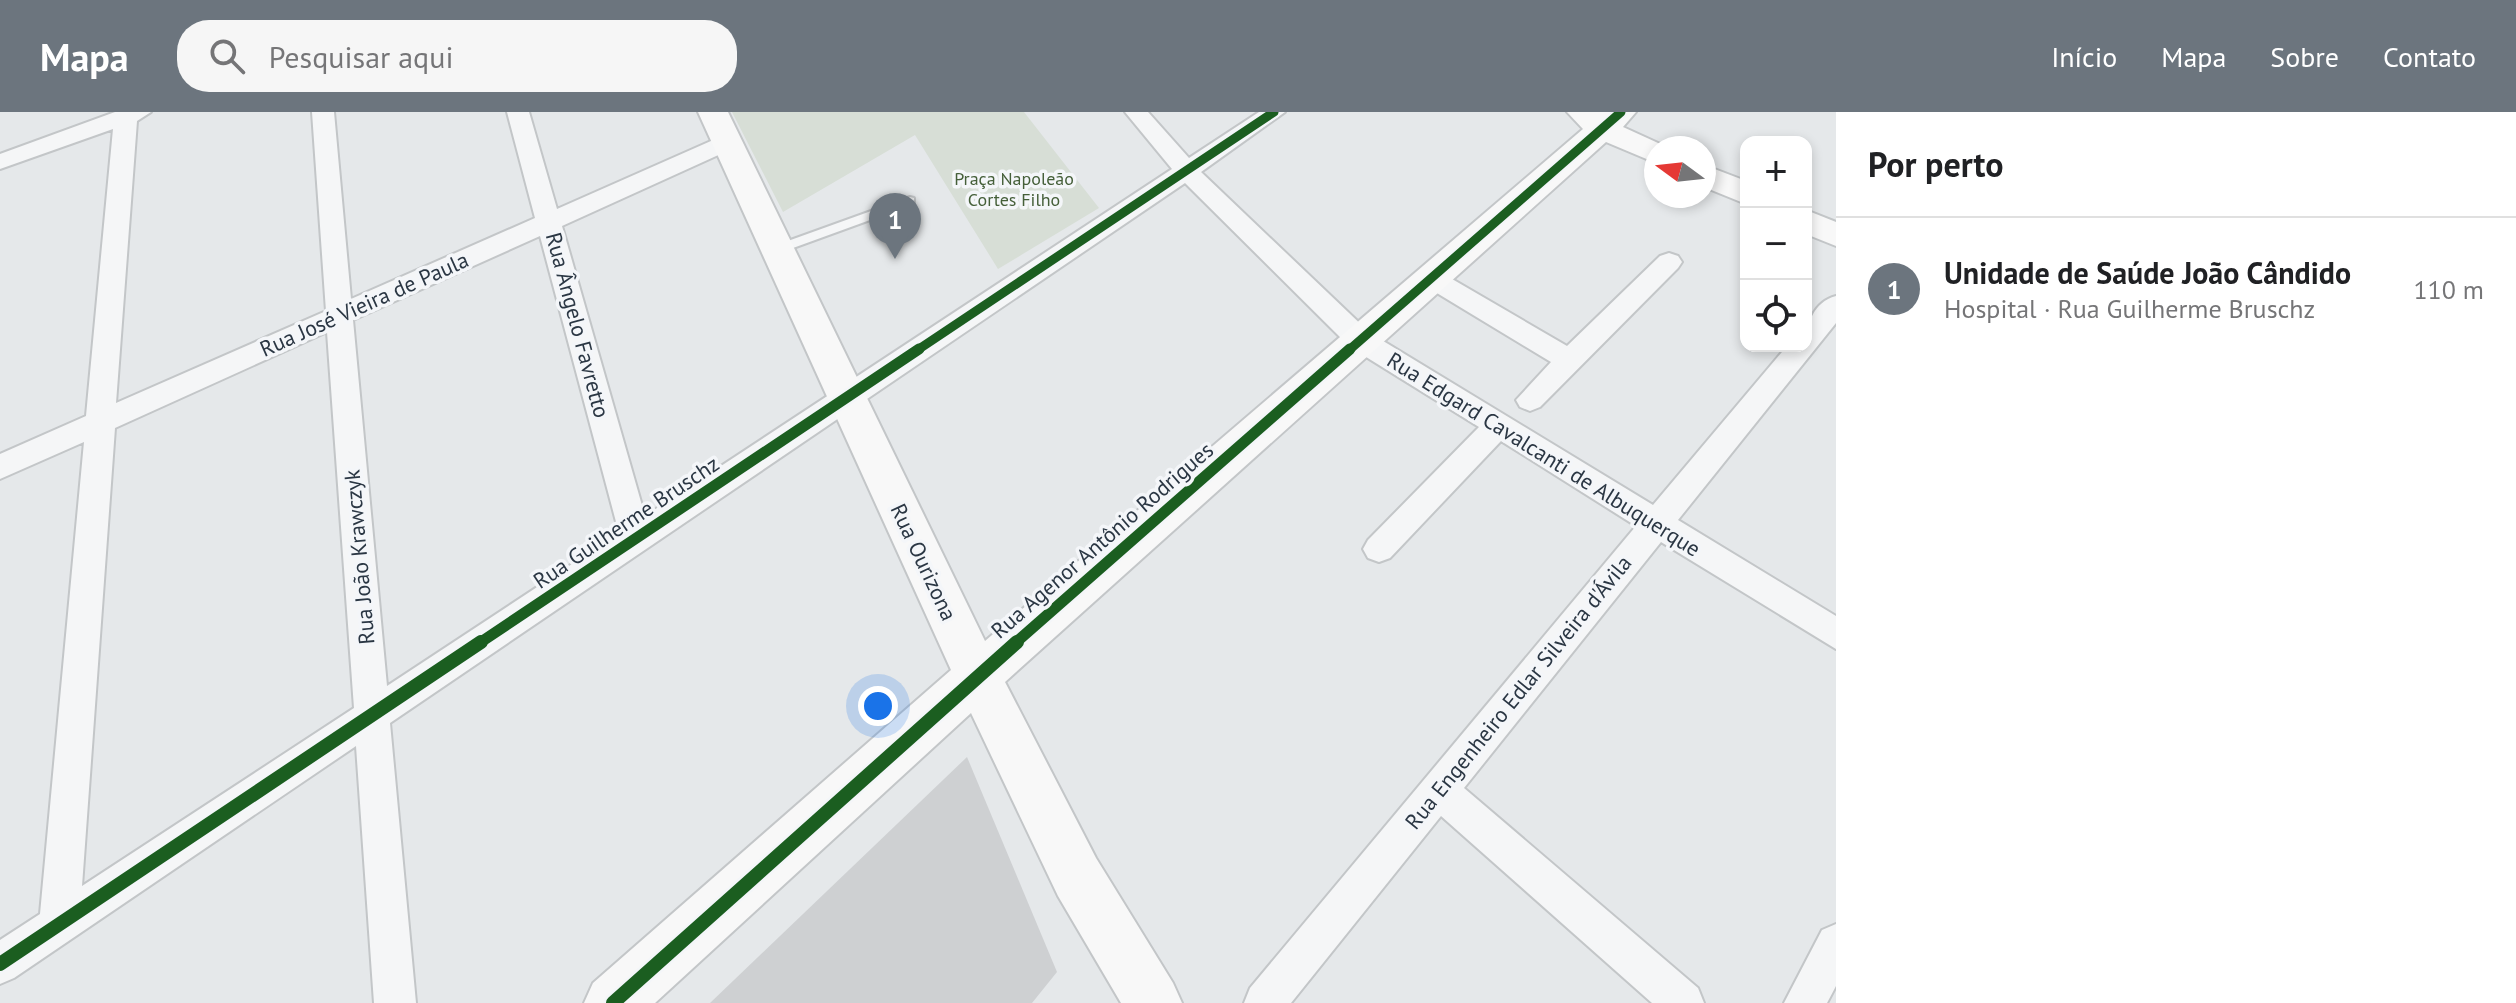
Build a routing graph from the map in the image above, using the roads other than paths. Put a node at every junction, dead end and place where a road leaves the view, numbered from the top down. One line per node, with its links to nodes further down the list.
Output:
1 (323, 112): 21 (street, Rua João Krawczyk)
2 (518, 112): 14 (street, Rua Ângelo Favretto)
3 (1136, 112): 10 (street, Rua Edgard Cavalcanti de Albuquerque)
4 (1274, 112): 10 (street, Rua Guilherme Bruschz)
5 (130, 114): 9 (street); 28 (street)
6 (1601, 118): 8 (street); 19 (street, Rua Agenor Antônio Rodrigues)
7 (720, 127): 14 (street, Rua José Vieira de Paula); 17 (street, Rua Ourizona)
8 (1644, 145)
9 (0, 162)
10 (1187, 171): 23 (street, Rua Edgard Cavalcanti de Albuquerque); 26 (street, Rua Guilherme Bruschz)
11 (1716, 180): 12 (street)
12 (1740, 191)
13 (910, 201): 17 (lane)
14 (549, 221): 21 (street, Rua José Vieira de Paula); 32 (street, Rua Ângelo Favretto)
15 (1812, 224): 16 (street)
16 (1836, 235)
17 (778, 249): 26 (street, Rua Ourizona)
18 (1669, 262): 25 (street)
19 (1431, 278): 23 (street, Rua Agenor Antônio Rodrigues); 25 (street)
20 (1836, 305): 22 (street, Rua Engenheiro Edlar Silveira d'Ávila)
21 (339, 315): 28 (street, Rua José Vieira de Paula); 36 (street, Rua João Krawczyk)
22 (1812, 334)
23 (1360, 340): 29 (street, Rua Edgard Cavalcanti de Albuquerque); 35 (street, Rua Agenor Antônio Rodrigues)
24 (1797, 352): 31 (street, Rua Engenheiro Edlar Silveira d'Ávila)
25 (1570, 361): 27 (street)
26 (847, 398): 32 (street, Rua Guilherme Bruschz); 35 (street, Rua Ourizona)
27 (1530, 400)
28 (100, 421): 30 (street, Rua José Vieira de Paula); 38 (street)
29 (1498, 426): 31 (street, Rua Edgard Cavalcanti de Albuquerque); 33 (street)
30 (0, 467)
31 (1656, 524): 34 (street, Rua Edgard Cavalcanti de Albuquerque); 37 (street, Rua Engenheiro Edlar Silveira d'Ávila)
32 (636, 539): 36 (street, Rua Guilherme Bruschz)
33 (1379, 549)
34 (1836, 634)
35 (978, 676): 42 (street, Rua Agenor Antônio Rodrigues); 43 (street, Rua Ourizona)
36 (373, 716): 38 (street, Rua Guilherme Bruschz); 41 (street, Rua João Krawczyk)
37 (1438, 789): 44 (street, Rua Engenheiro Edlar Silveira d'Ávila); 45 (street)
38 (59, 925): 40 (street, Rua Guilherme Bruschz)
39 (1836, 944): 46 (street)
40 (0, 964)
41 (395, 1003)
42 (613, 1003)
43 (1153, 1003)
44 (1265, 1003)
45 (1683, 1003)
46 (1805, 1003)

